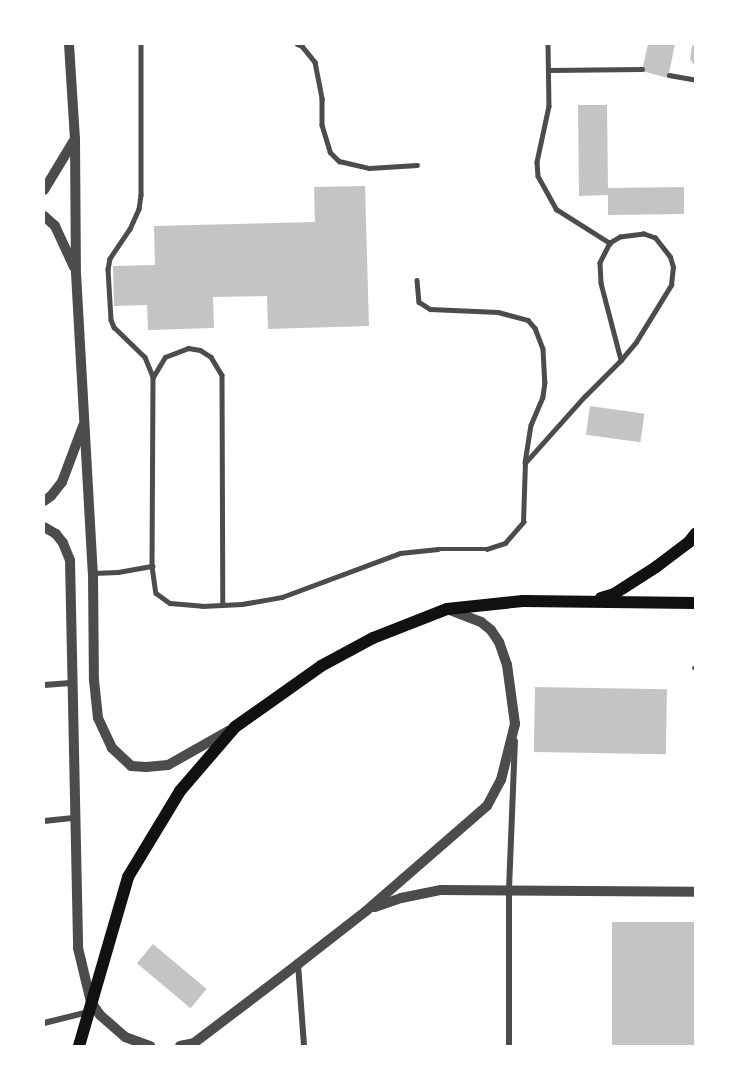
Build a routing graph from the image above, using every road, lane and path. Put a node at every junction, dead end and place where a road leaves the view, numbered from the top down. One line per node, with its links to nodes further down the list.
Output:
1 (69, 44): 9 (street)
2 (141, 44): 17 (lane)
3 (297, 44): 10 (lane)
4 (548, 44): 6 (lane)
5 (642, 69): 6 (lane)
6 (549, 70): 13 (lane)
7 (669, 75): 8 (lane)
8 (696, 80)
9 (75, 139): 11 (street); 14 (street)
10 (417, 165)
11 (44, 190)
12 (44, 216): 14 (street)
13 (610, 243): 16 (lane); 16 (lane)
14 (76, 273): 18 (street)
15 (417, 280): 19 (lane)
16 (621, 360): 19 (lane)
17 (153, 377): 23 (lane); 27 (lane)
18 (85, 420): 20 (street); 24 (street)
19 (525, 463): 27 (lane)
20 (44, 501)
21 (44, 527): 29 (street)
22 (696, 533): 25 (main road)
23 (152, 566): 24 (lane); 27 (lane)
24 (93, 573): 32 (street)
25 (588, 602): 26 (main road); 28 (main road)
26 (696, 603)
27 (223, 605)
28 (447, 609): 31 (street); 32 (main road)
29 (72, 683): 30 (street); 33 (street)
30 (44, 685)
31 (515, 724): 35 (street); 37 (street)
32 (235, 727): 39 (main road)
33 (74, 818): 34 (street); 39 (street)
34 (44, 821)
35 (509, 889): 36 (street); 37 (street); 45 (street)
36 (696, 892)
37 (366, 910): 38 (street)
38 (298, 964): 43 (street); 44 (street)
39 (90, 1007): 40 (street); 41 (main road); 42 (street)
40 (44, 1023)
41 (79, 1047)
42 (150, 1047)
43 (180, 1047)
44 (304, 1047)
45 (509, 1047)

